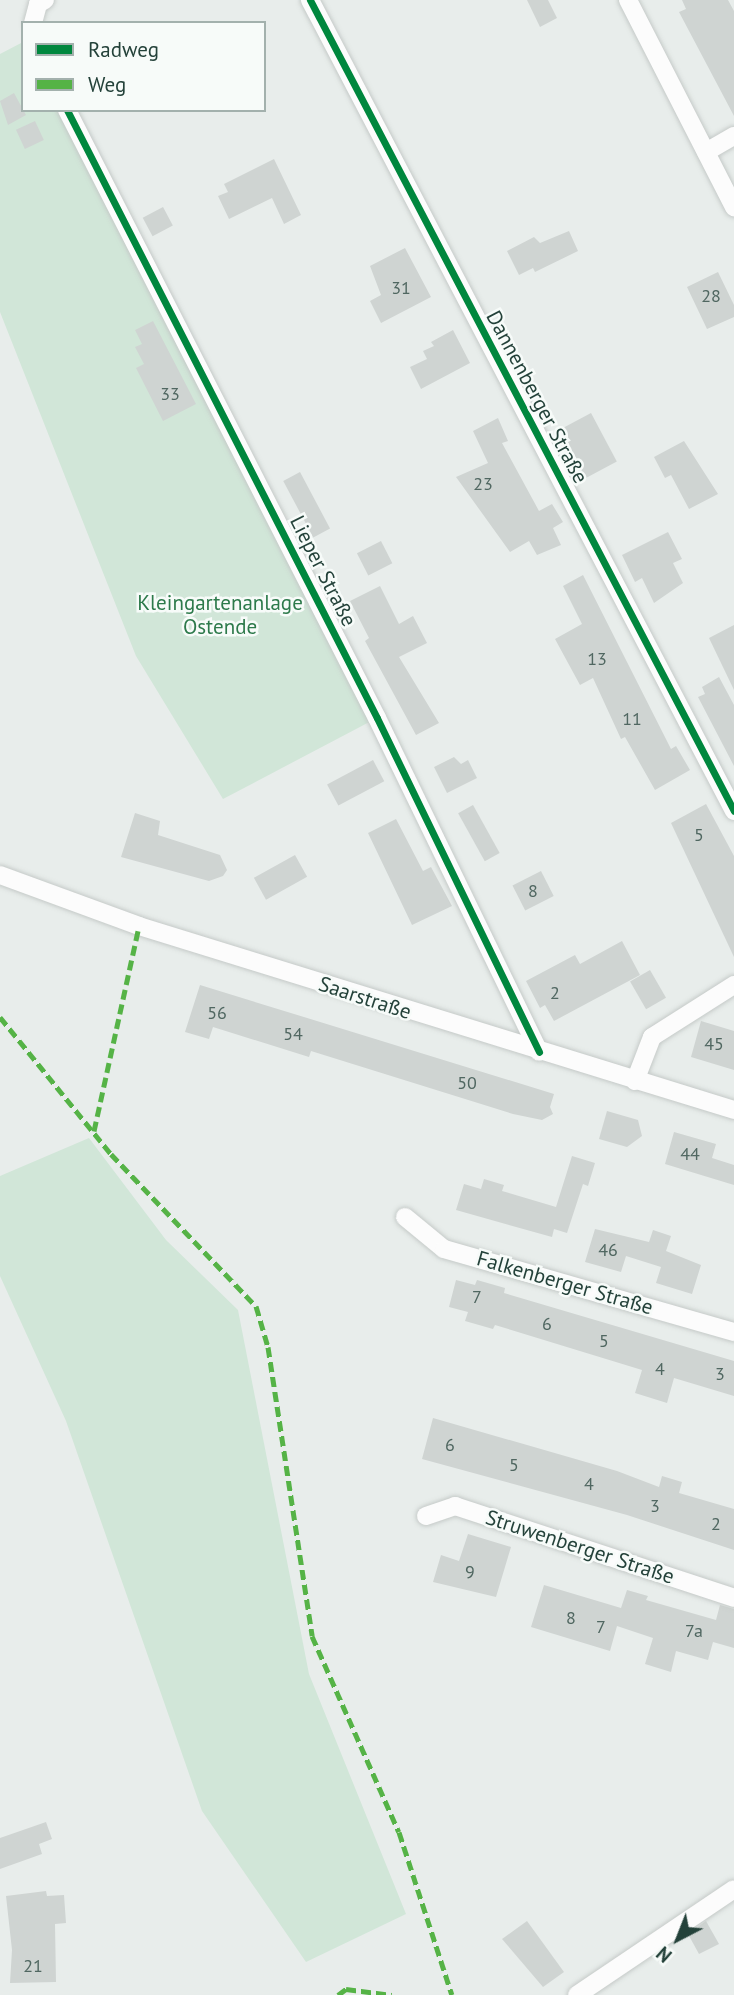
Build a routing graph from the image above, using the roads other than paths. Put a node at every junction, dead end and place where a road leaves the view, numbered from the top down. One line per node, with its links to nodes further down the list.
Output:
1 (310, 0): 9 (street, Dannenberger Straße)
2 (628, 0): 7 (street)
3 (41, 2): 4 (street)
4 (34, 21)
5 (68, 112): 12 (street, Lieper Straße)
6 (734, 136): 7 (street)
7 (706, 152): 8 (street)
8 (734, 207)
9 (734, 811)
10 (0, 875): 12 (street, Saarstraße)
11 (734, 985): 13 (street)
12 (539, 1052): 13 (street, Saarstraße)
13 (635, 1081): 14 (street, Saarstraße)
14 (734, 1110)
15 (405, 1217): 16 (street, Falkenberger Straße)
16 (734, 1332)
17 (426, 1516): 18 (street, Struwenberger Straße)
18 (734, 1598)
19 (734, 1889): 20 (street)
20 (581, 1994)

